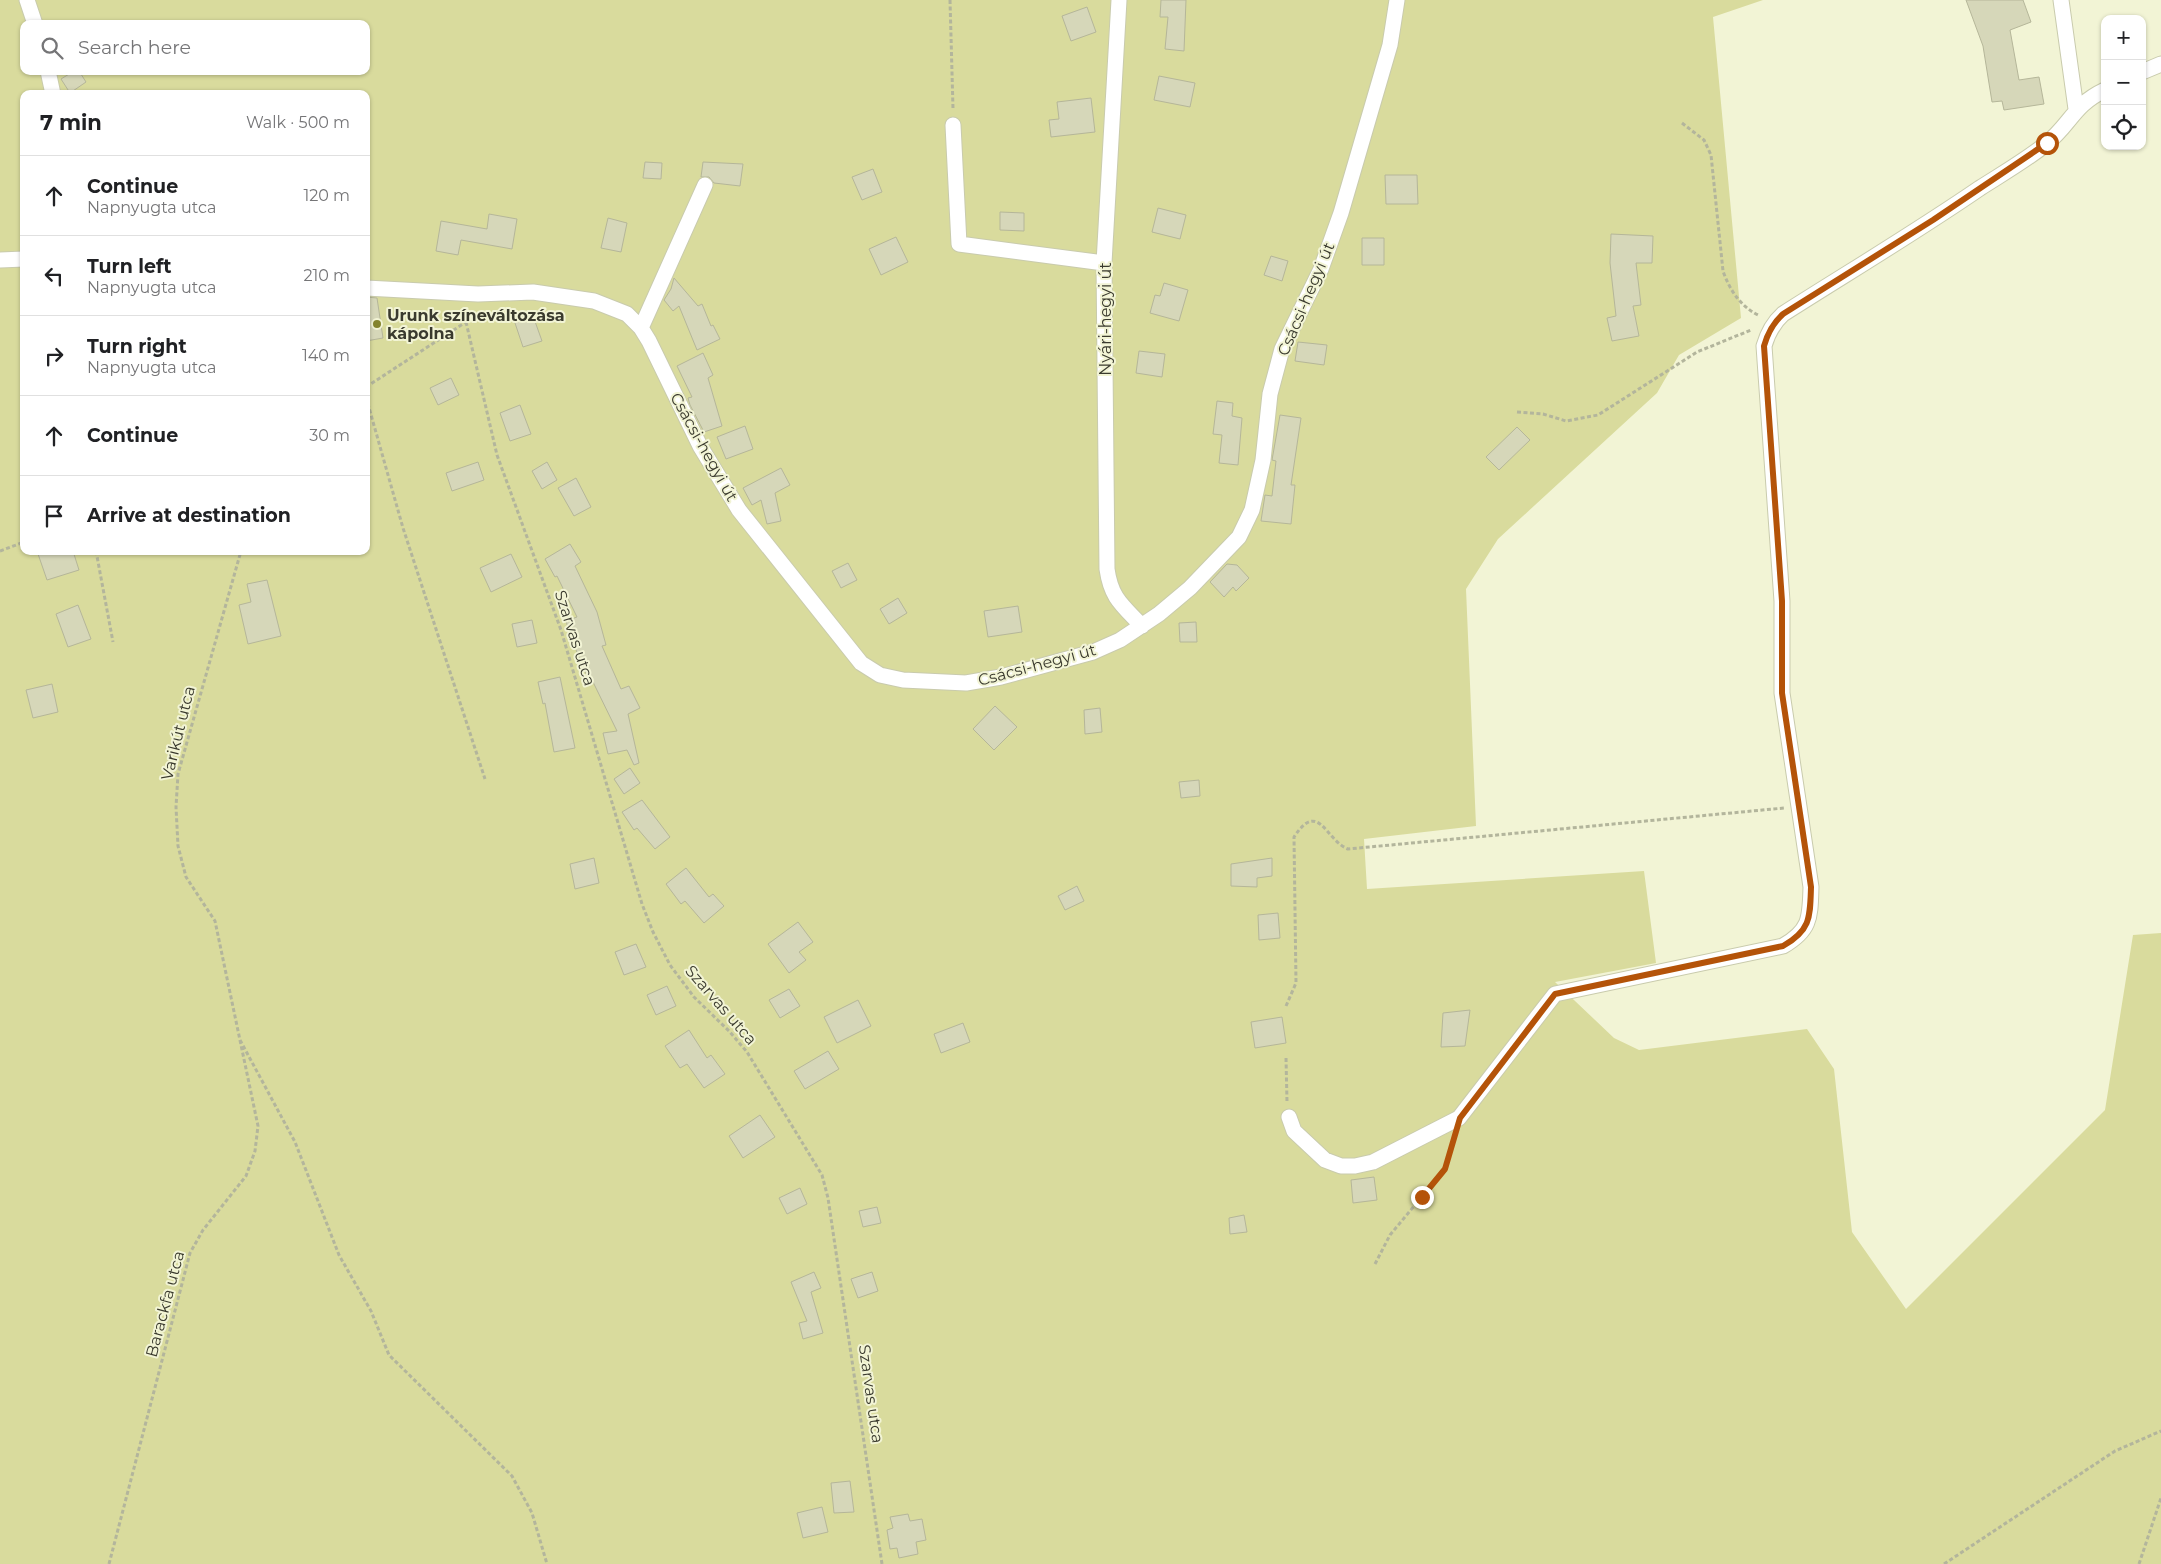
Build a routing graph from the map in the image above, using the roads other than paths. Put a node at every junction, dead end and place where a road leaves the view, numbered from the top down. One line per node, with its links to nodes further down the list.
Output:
1 (27, 0): 5 (street)
2 (1118, 0): 16 (street, Nyári-hegyi út)
3 (1397, 0): 19 (street, Csácsi-hegyi út)
4 (2061, 0): 11 (street)
5 (34, 20)
6 (2161, 64): 7 (street)
7 (2146, 70)
8 (49, 75): 9 (street)
9 (52, 90)
10 (2101, 92): 11 (street)
11 (2076, 109): 20 (street)
12 (953, 125): 16 (street)
13 (705, 185): 18 (street)
14 (20, 259): 15 (street)
15 (0, 260)
16 (1104, 263): 19 (street, Nyári-hegyi út)
17 (370, 288): 18 (street, Csácsi-hegyi út)
18 (641, 328): 19 (street, Csácsi-hegyi út)
19 (1142, 626)
20 (1289, 1117)

